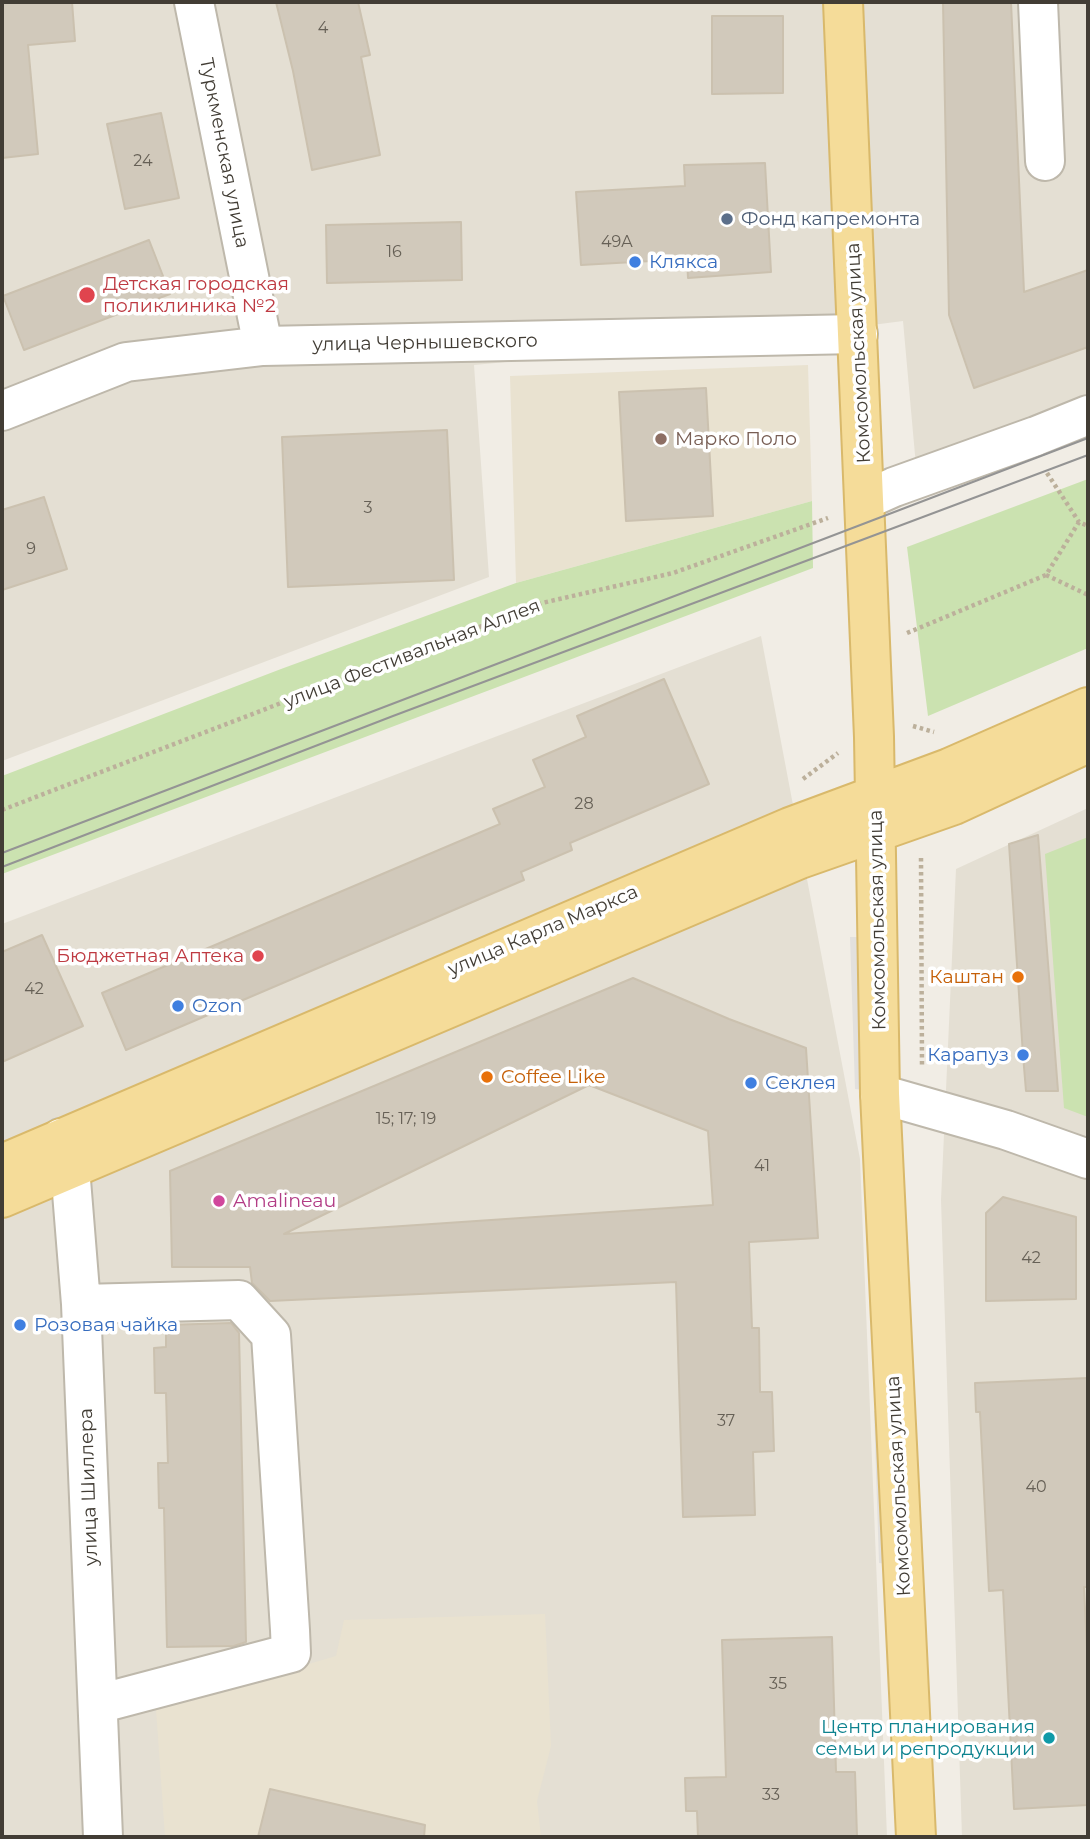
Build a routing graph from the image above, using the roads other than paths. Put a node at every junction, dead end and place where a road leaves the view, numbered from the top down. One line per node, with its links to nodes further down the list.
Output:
1 (194, 2): 6 (street, Туркменская улица)
2 (843, 2): 5 (main road, Комсомольская улица)
3 (1038, 2): 4 (street)
4 (1045, 160)
5 (858, 334): 6 (street, улица Чернышевского); 9 (main road, Комсомольская улица)
6 (263, 346): 7 (street, улица Чернышевского)
7 (2, 411)
8 (1088, 415): 9 (street)
9 (880, 493): 12 (main road, Комсомольская улица)
10 (1088, 707): 12 (main road, улица Карла Маркса)
11 (1088, 743): 13 (main road, улица Карла Маркса)
12 (876, 796): 13 (main road, Комсомольская улица); 15 (main road, улица Карла Маркса)
13 (877, 834): 14 (main road, Комсомольская улица); 15 (main road, улица Карла Маркса)
14 (880, 1094): 16 (street); 22 (main road, Комсомольская улица)
15 (65, 1153): 17 (main road, улица Карла Маркса); 18 (main road, улица Карла Маркса); 19 (street, улица Шиллера)
16 (1088, 1159)
17 (2, 1164)
18 (2, 1198)
19 (82, 1304): 20 (street, улица Шиллера); 20 (street)
20 (97, 1704): 21 (street, улица Шиллера)
21 (103, 1837)
22 (916, 1837)

